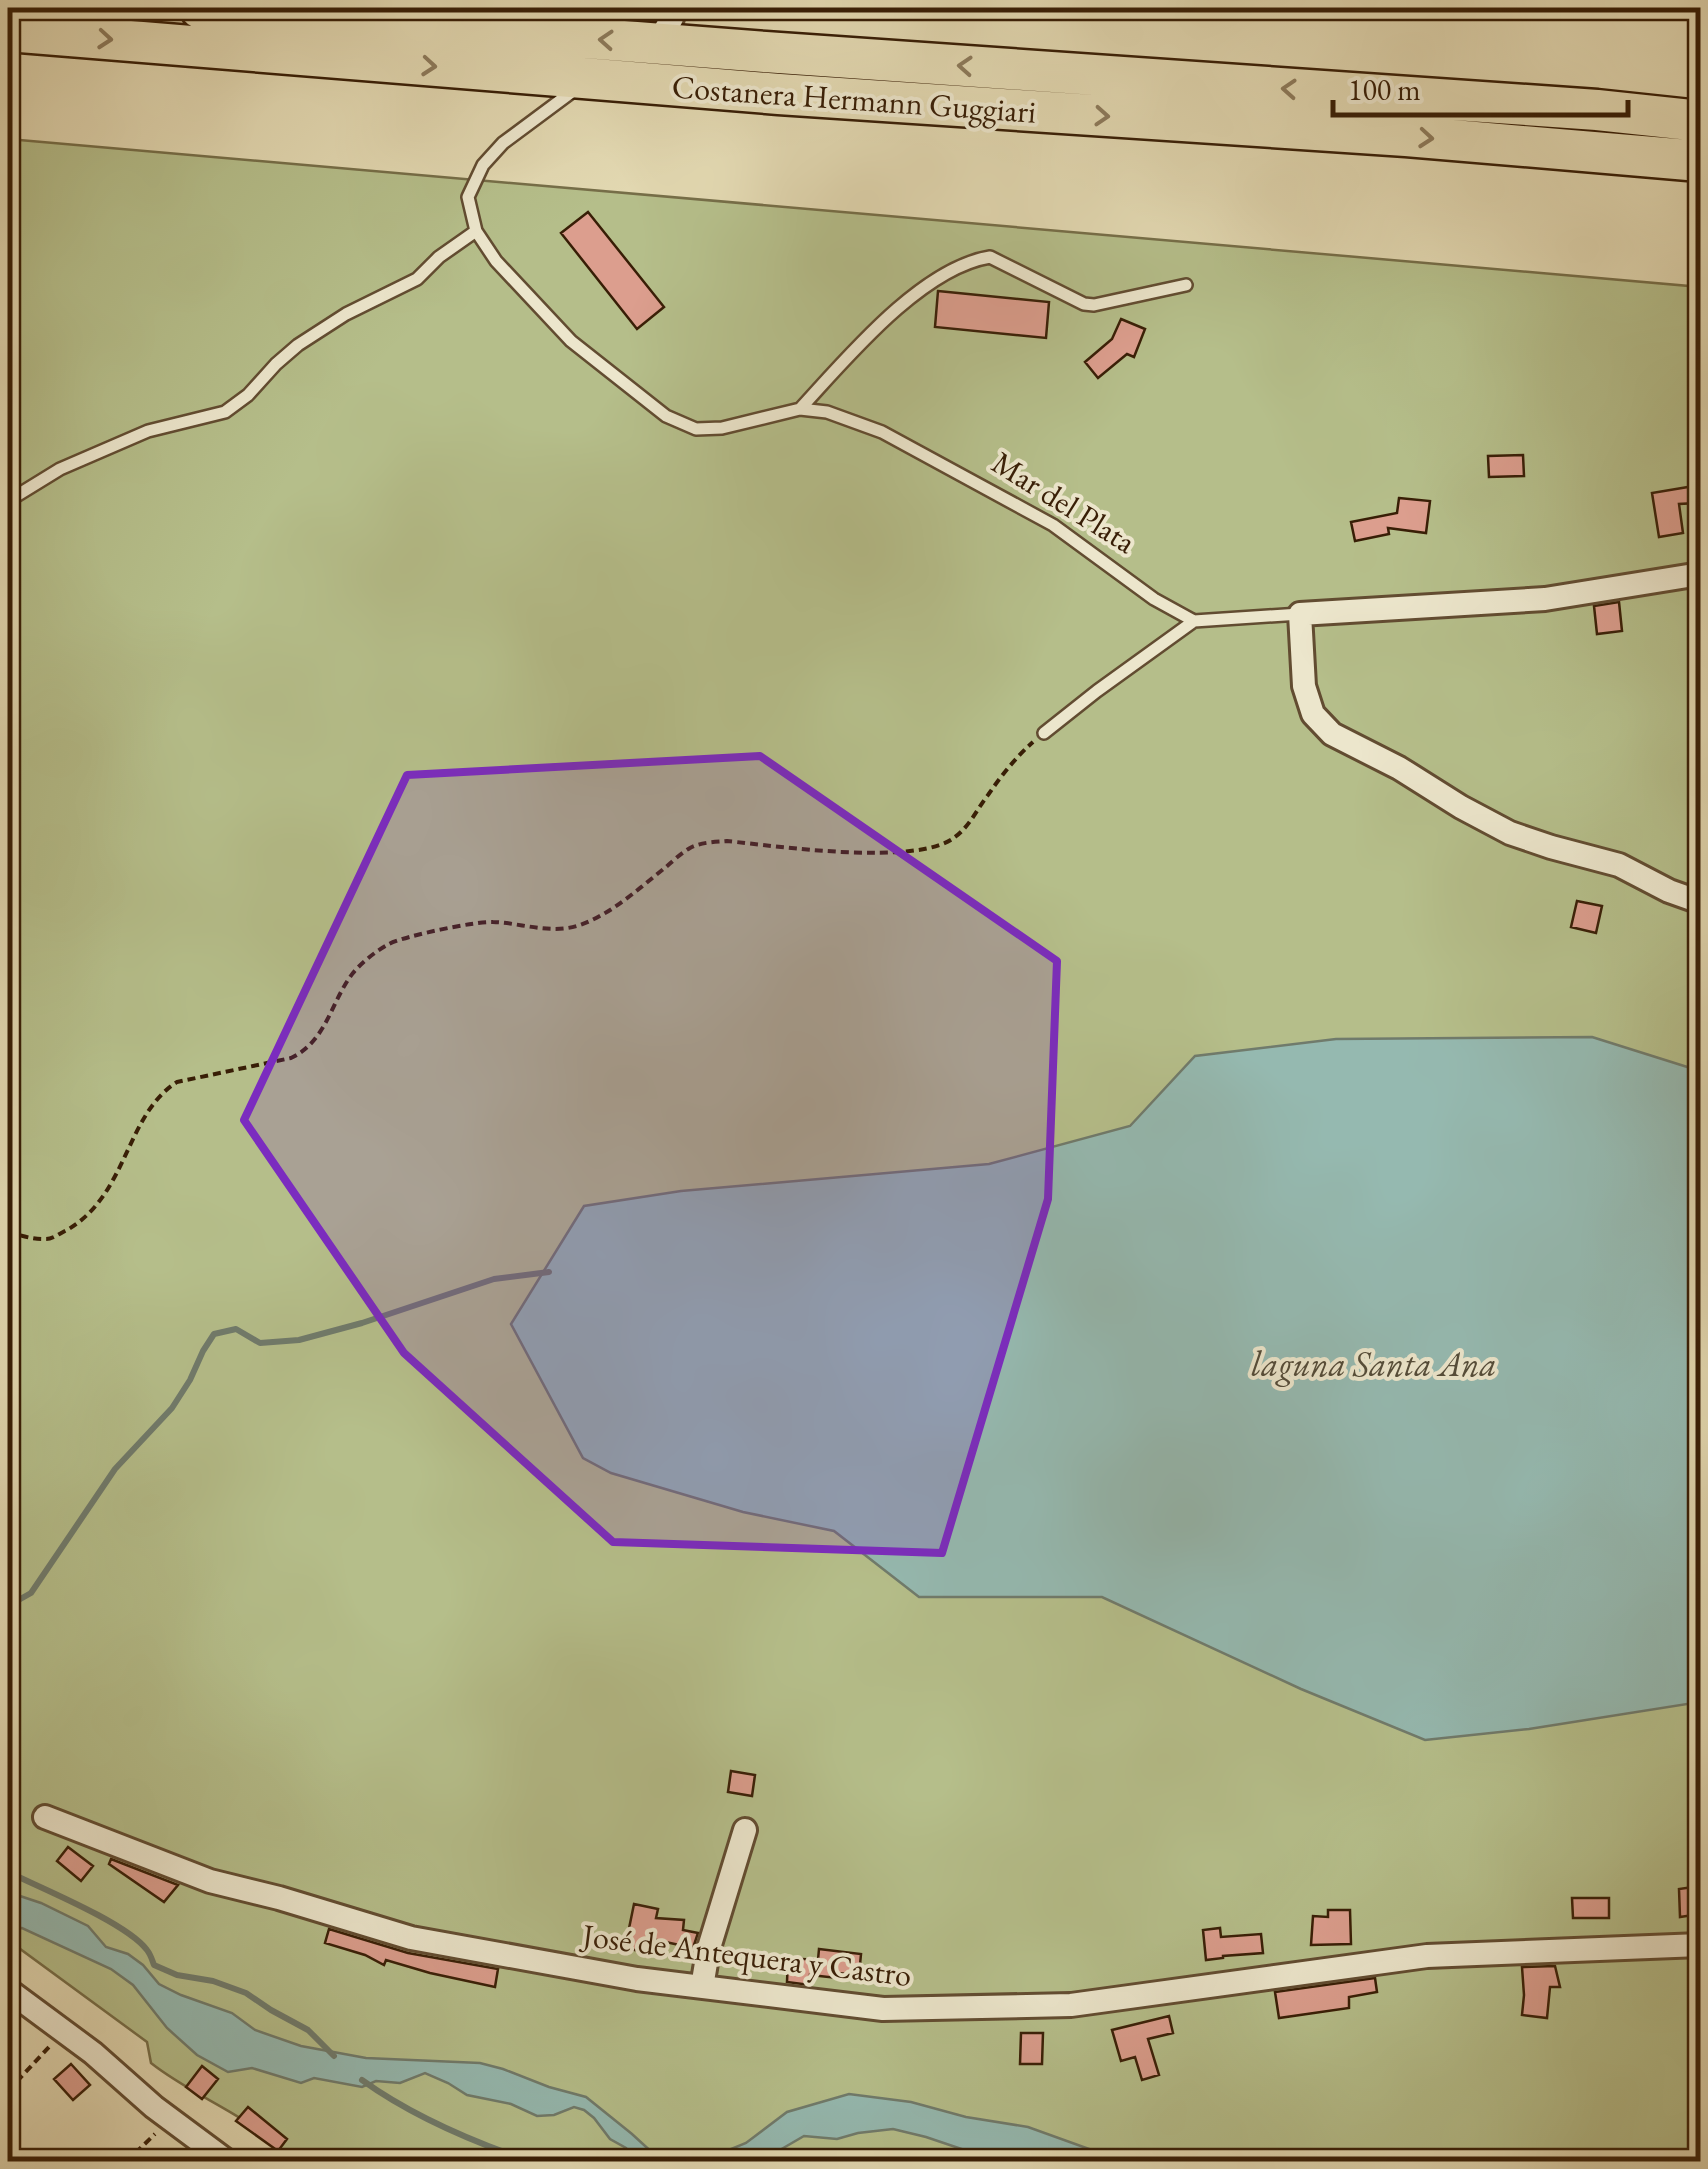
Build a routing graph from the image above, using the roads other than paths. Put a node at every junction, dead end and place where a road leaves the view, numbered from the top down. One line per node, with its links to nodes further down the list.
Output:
1 (200, 8): 2 (highway, Costanera Hermann Guggiari, one-way to 1)
2 (663, 26): 5 (highway, Costanera Hermann Guggiari, one-way to 2)
3 (8, 31): 4 (highway, Costanera Hermann Guggiari, one-way to 4)
4 (589, 79): 6 (highway, Costanera Hermann Guggiari, one-way to 6); 7 (lane)
5 (1700, 121)
6 (1700, 161)
7 (476, 231): 9 (lane, Mar del Plata); 10 (lane)
8 (1186, 285): 9 (lane)
9 (800, 409): 13 (lane, Mar del Plata)
10 (8, 501)
11 (1700, 574): 12 (street)
12 (1300, 614): 13 (lane); 15 (street)
13 (1194, 621): 14 (lane)
14 (1044, 733)
15 (1700, 902)
16 (44, 1818): 19 (street, José de Antequera y Castro)
17 (745, 1830): 19 (street)
18 (1700, 1945): 19 (street, José de Antequera y Castro)
19 (702, 1987)
20 (8, 1990): 21 (street)
21 (228, 2162)

